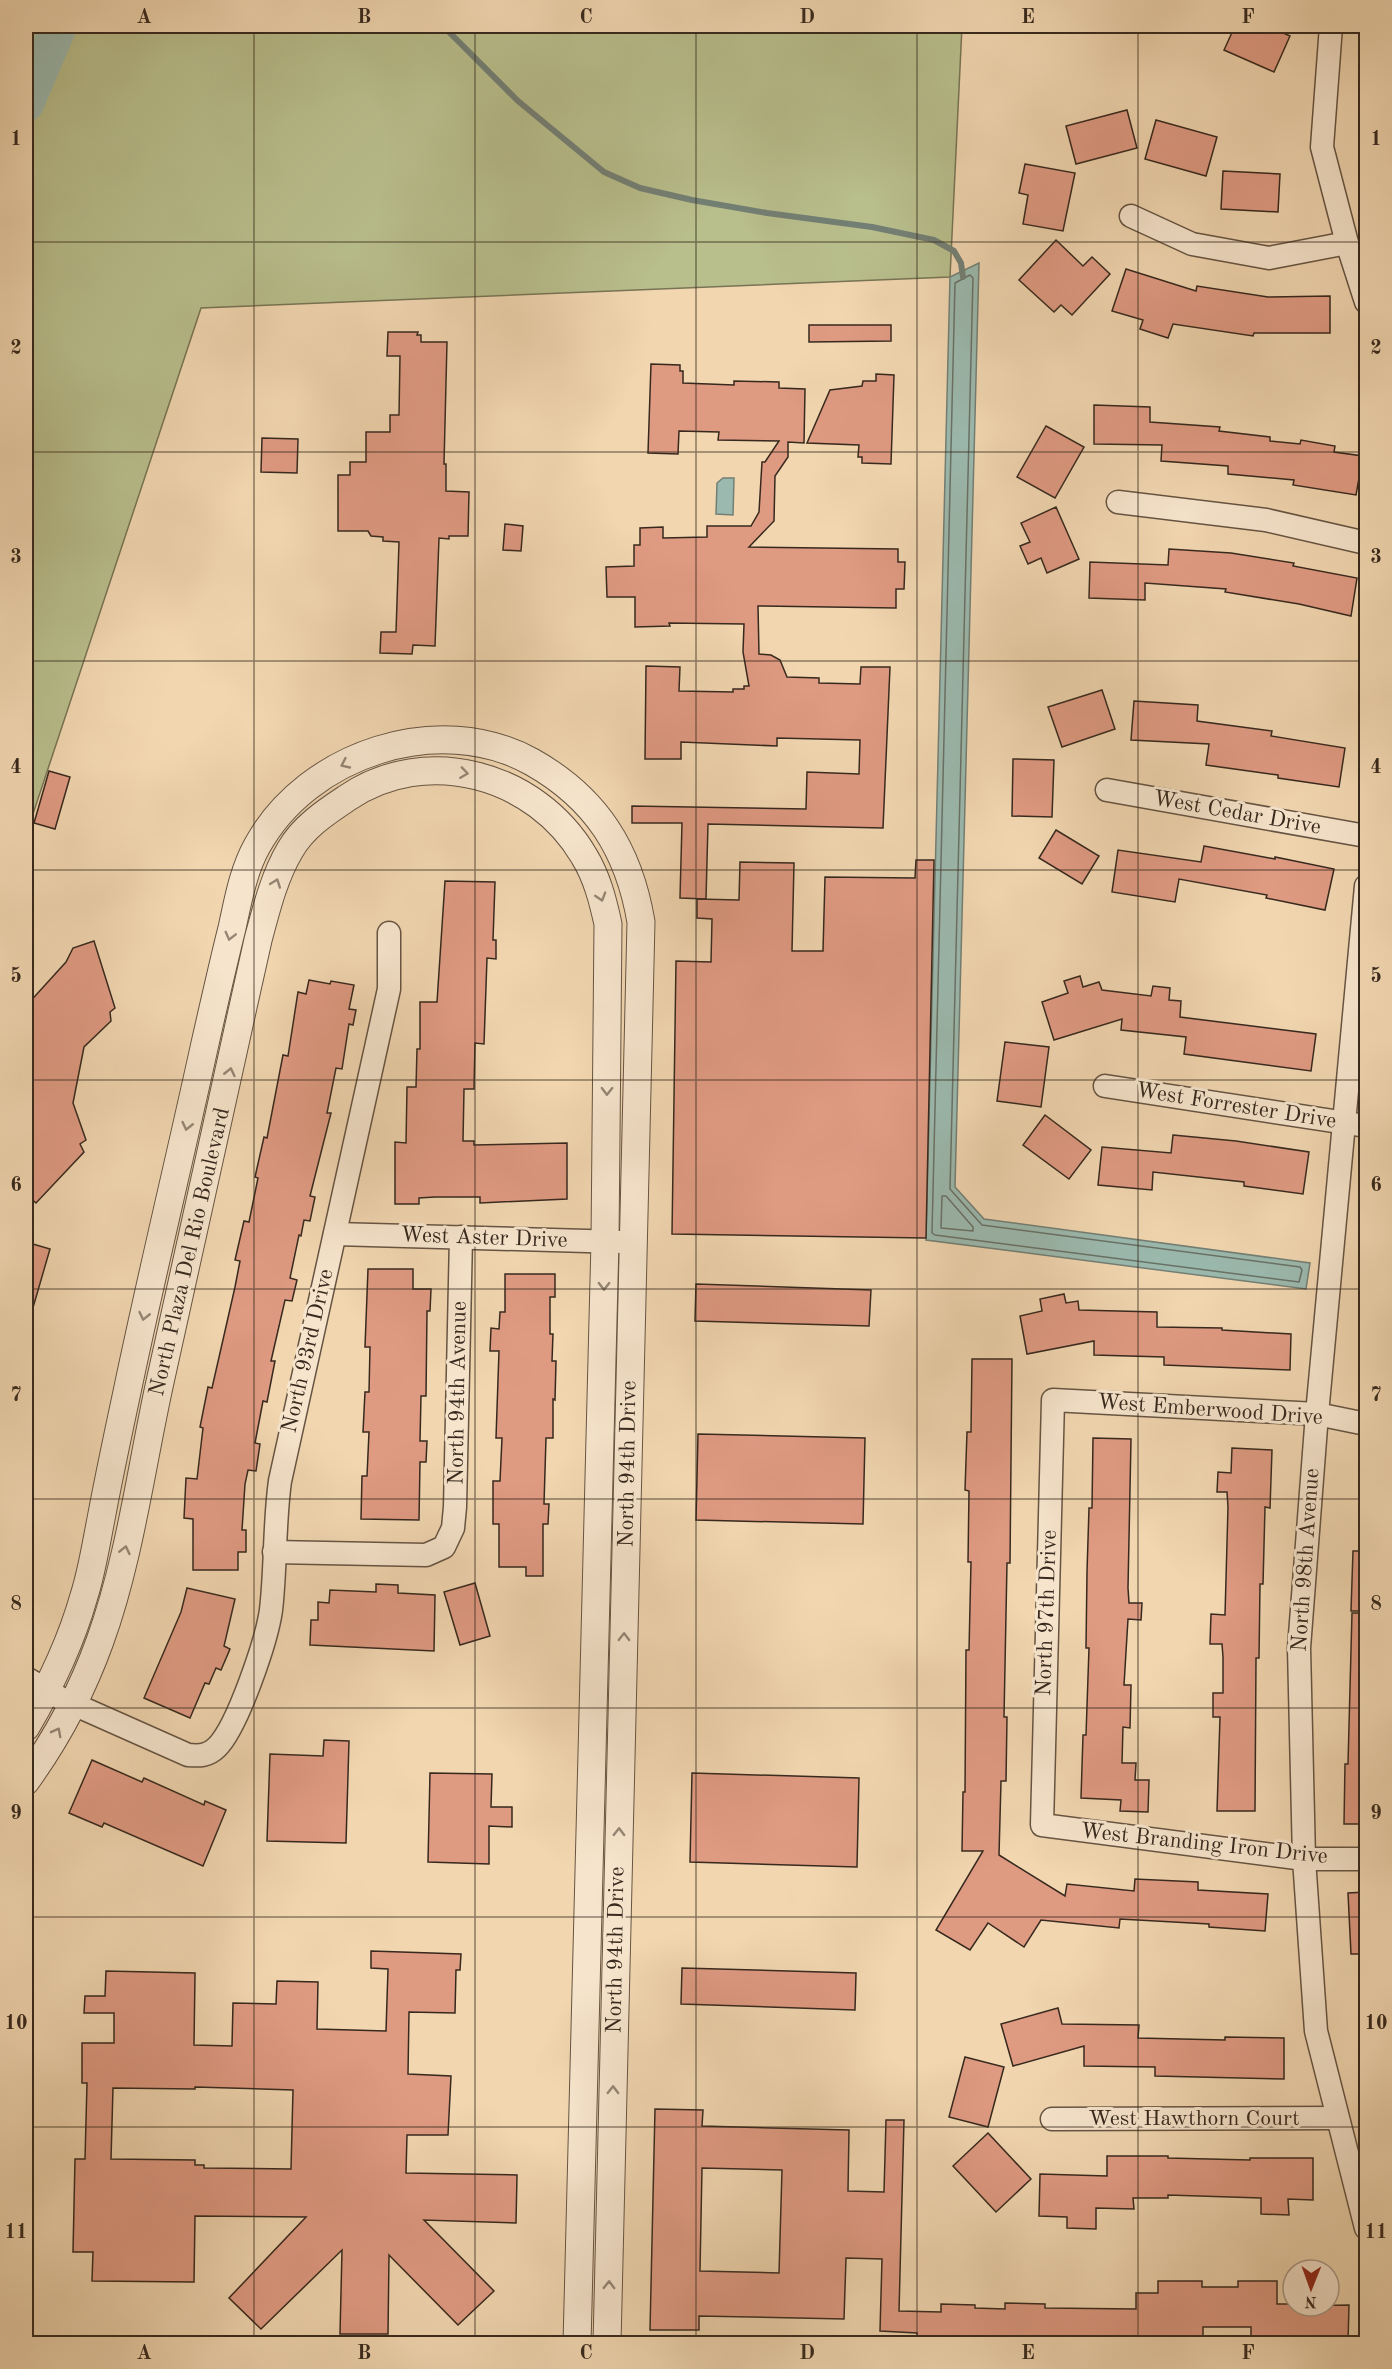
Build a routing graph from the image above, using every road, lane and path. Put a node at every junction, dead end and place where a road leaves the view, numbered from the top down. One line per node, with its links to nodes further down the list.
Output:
1 (1331, 26): 3 (street)
2 (1131, 216): 3 (street)
3 (1347, 243): 4 (street)
4 (1366, 302)
5 (1118, 502): 6 (street)
6 (1366, 543)
7 (400, 744): 19 (street, North 94th Drive); 24 (street, North Plaza Del Rio Boulevard, one-way to 24)
8 (406, 772): 18 (street, North 94th Drive, one-way to 18); 27 (street, North Plaza Del Rio Boulevard, one-way to 8)
9 (1107, 790): 10 (street, West Cedar Drive)
10 (1366, 836)
11 (1366, 886): 14 (street, North 98th Avenue)
12 (389, 933): 16 (street, North 93rd Drive)
13 (1105, 1086): 14 (street, West Forrester Drive)
14 (1344, 1122): 15 (street, West Forrester Drive); 21 (street, North 98th Avenue)
15 (1366, 1126)
16 (335, 1234): 17 (street, West Aster Drive); 23 (street, North 93rd Drive)
17 (460, 1237): 18 (street, West Aster Drive); 23 (street, North 94th Avenue)
18 (605, 1241): 19 (street, West Aster Drive); 25 (street, North 94th Drive, one-way to 25)
19 (633, 1242): 26 (street, North 94th Drive, one-way to 19)
20 (1053, 1400): 21 (street, West Emberwood Drive); 30 (street, North 97th Drive)
21 (1317, 1414): 22 (street, West Emberwood Drive); 31 (street, North 98th Avenue)
22 (1366, 1424)
23 (274, 1552): 27 (street, North 93rd Drive)
24 (36, 1684): 27 (street); 28 (street, North Plaza Del Rio Boulevard)
25 (593, 1698): 26 (street); 36 (street, North 94th Drive)
26 (623, 1700): 37 (street, North 94th Drive, one-way to 26)
27 (74, 1703): 29 (street, North Plaza Del Rio Boulevard, one-way to 27)
28 (26, 1727)
29 (26, 1781)
30 (1042, 1825): 31 (street, West Branding Iron Drive)
31 (1304, 1859): 32 (street, West Branding Iron Drive); 33 (street, North 98th Avenue)
32 (1366, 1859)
33 (1337, 2118): 34 (street, West Hawthorn Court); 35 (street, North 98th Avenue)
34 (1052, 2119)
35 (1366, 2228)
36 (577, 2343)
37 (607, 2343)

